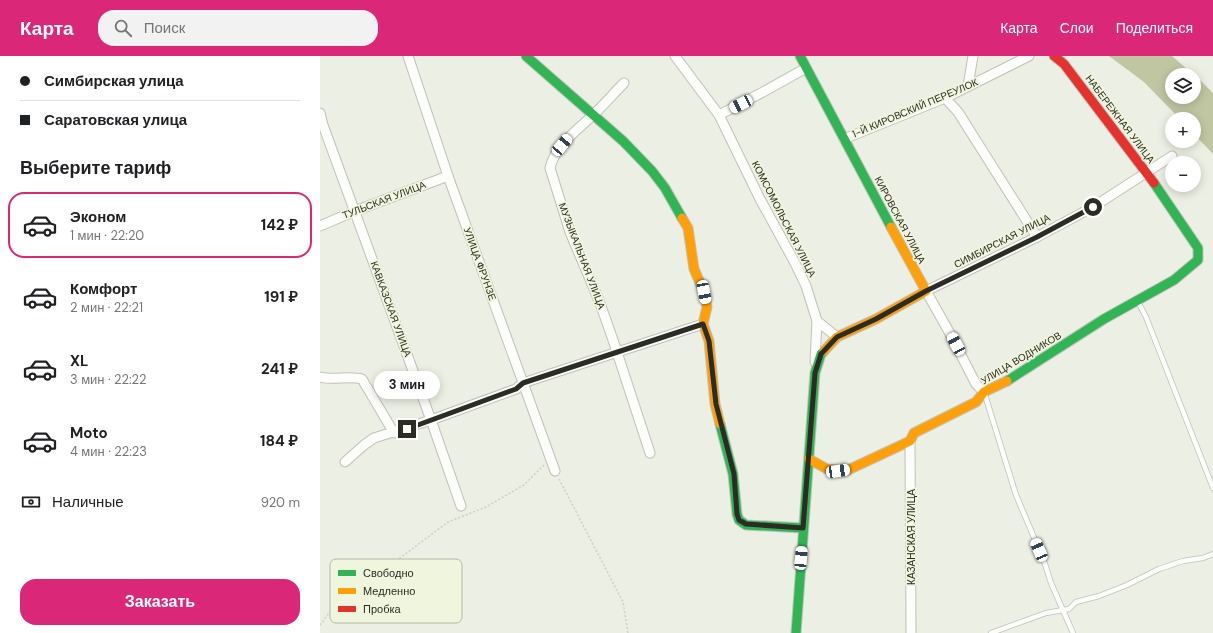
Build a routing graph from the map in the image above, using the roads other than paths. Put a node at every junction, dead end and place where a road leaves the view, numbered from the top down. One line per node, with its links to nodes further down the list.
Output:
1 (408, 56): 18 (street, УЛИЦА ФРУНЗЕ)
2 (526, 56): 14 (street)
3 (675, 56): 13 (street, КОМСОМОЛЬСКАЯ УЛИЦА)
4 (800, 56): 8 (street, КИРОВСКАЯ УЛИЦА)
5 (973, 56): 10 (street)
6 (1029, 56): 10 (street, 1-Й КИРОВСКИЙ ПЕРЕУЛОК)
7 (1054, 56): 17 (street, НАБЕРЕЖНАЯ УЛИЦА)
8 (806, 68): 13 (street); 15 (street, КИРОВСКАЯ УЛИЦА)
9 (624, 83): 14 (street, МУЗЫКАЛЬНАЯ УЛИЦА)
10 (968, 86): 11 (street, 1-Й КИРОВСКИЙ ПЕРЕУЛОК)
11 (945, 98): 15 (street, 1-Й КИРОВСКИЙ ПЕРЕУЛОК); 21 (street)
12 (320, 113): 19 (street, КАВКАЗСКАЯ УЛИЦА)
13 (719, 115): 25 (street, КОМСОМОЛЬСКАЯ УЛИЦА)
14 (592, 116): 26 (street); 28 (street, МУЗЫКАЛЬНАЯ УЛИЦА)
15 (844, 139): 23 (street, КИРОВСКАЯ УЛИЦА)
16 (1165, 161): 17 (street, СИМБИРСКАЯ УЛИЦА)
17 (1147, 173): 21 (street, СИМБИРСКАЯ УЛИЦА); 22 (street, НАБЕРЕЖНАЯ УЛИЦА)
18 (448, 176): 19 (street, ТУЛЬСКАЯ УЛИЦА); 31 (street, УЛИЦА ФРУНЗЕ)
19 (355, 211): 20 (street, ТУЛЬСКАЯ УЛИЦА); 33 (street, КАВКАЗСКАЯ УЛИЦА)
20 (320, 226)
21 (1037, 237): 23 (street, СИМБИРСКАЯ УЛИЦА)
22 (1198, 260): 24 (street, УЛИЦА ВОДНИКОВ)
23 (926, 291): 27 (street, СИМБИРСКАЯ УЛИЦА); 32 (street, КИРОВСКАЯ УЛИЦА)
24 (1138, 302): 32 (street, УЛИЦА ВОДНИКОВ); 40 (lane)
25 (817, 321): 27 (street); 29 (street)
26 (703, 324): 28 (street); 42 (street)
27 (837, 337): 29 (street)
28 (616, 352): 31 (street); 36 (street, МУЗЫКАЛЬНАЯ УЛИЦА)
29 (815, 373): 37 (street)
30 (320, 377): 34 (street)
31 (523, 383): 33 (street); 39 (street, УЛИЦА ФРУНЗЕ)
32 (984, 392): 35 (street, УЛИЦА ВОДНИКОВ); 44 (lane)
33 (431, 420): 34 (street); 41 (street, КАВКАЗСКАЯ УЛИЦА)
34 (394, 433): 38 (street)
35 (910, 441): 37 (street, УЛИЦА ВОДНИКОВ); 47 (street, КАЗАНСКАЯ УЛИЦА)
36 (650, 453)
37 (809, 459): 42 (street)
38 (345, 462)
39 (555, 471)
40 (1213, 488)
41 (460, 506)
42 (803, 528): 45 (street)
43 (1213, 554): 44 (lane)
44 (1063, 610): 48 (lane); 49 (lane)
45 (796, 633): 46 (street)
46 (802, 633)
47 (911, 633)
48 (991, 633)
49 (1073, 633)

